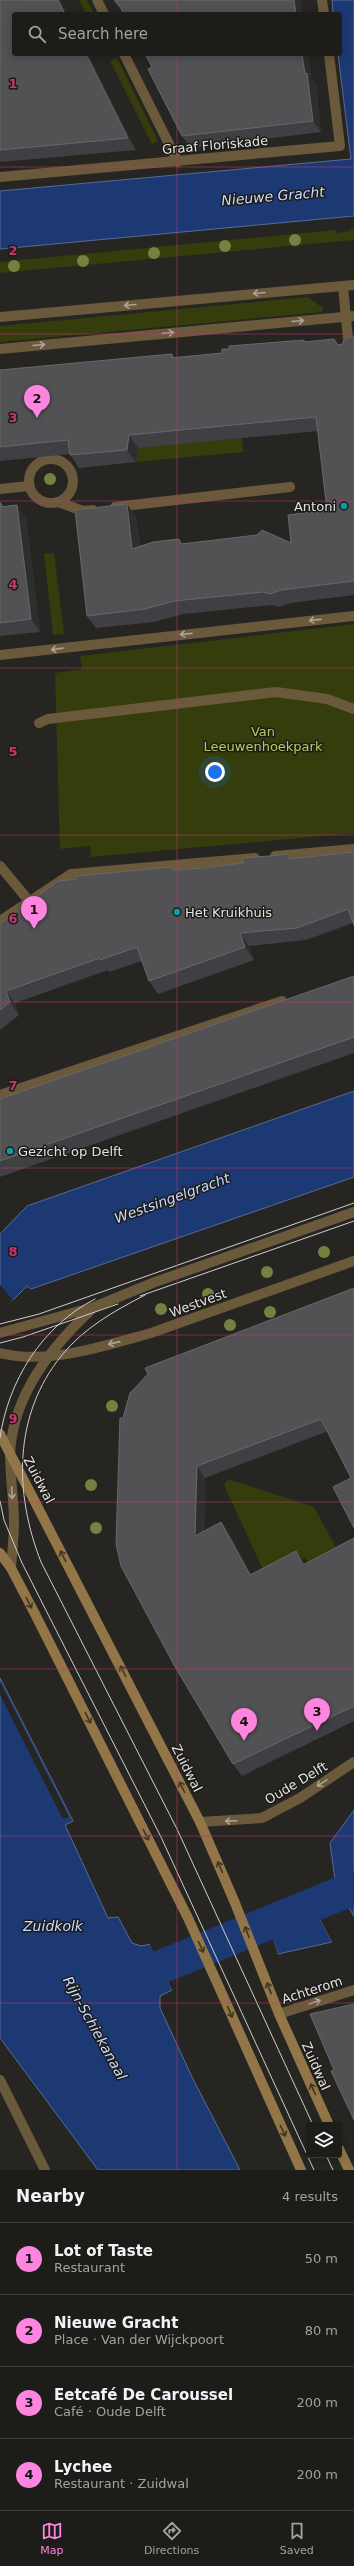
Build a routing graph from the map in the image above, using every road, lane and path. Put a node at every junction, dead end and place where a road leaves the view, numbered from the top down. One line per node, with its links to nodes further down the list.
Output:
1 (97, 0): 3 (street)
2 (322, 0): 4 (street)
3 (103, 12)
4 (324, 12)
5 (125, 56): 7 (street)
6 (328, 56): 7 (street, Graaf Floriskade)
7 (178, 162): 8 (street, Graaf Floriskade)
8 (0, 177)
9 (354, 285): 10 (street)
10 (343, 286): 11 (street); 12 (street, one-way to 12)
11 (350, 316): 13 (street, one-way to 11); 14 (street)
12 (0, 317)
13 (0, 349)
14 (349, 351)
15 (29, 486): 17 (street); 18 (street); 18 (street)
16 (290, 487): 18 (street)
17 (0, 489)
18 (58, 502)
19 (354, 616): 20 (street, one-way to 20)
20 (0, 655)
21 (354, 709): 22 (street)
22 (39, 723)
23 (354, 850): 25 (street)
24 (0, 866): 25 (street)
25 (29, 902): 26 (street)
26 (0, 922)
27 (294, 997): 28 (street)
28 (0, 1095)
29 (354, 1212): 31 (street)
30 (354, 1261): 34 (street, Westvest, one-way to 34)
31 (94, 1307): 32 (street); 34 (street)
32 (0, 1333)
33 (0, 1353): 34 (street, Westvest)
34 (48, 1357): 36 (street)
35 (0, 1434): 36 (main road, Zuidwal)
36 (10, 1454): 38 (street, one-way to 38); 40 (main road, Zuidwal, one-way to 36)
37 (0, 1553): 38 (main road)
38 (11, 1568): 47 (main road, one-way to 47)
39 (354, 1762): 40 (street, Oude Delft, one-way to 40)
40 (200, 1822): 42 (main road, Zuidwal, one-way to 40)
41 (354, 1990): 42 (street, Achterom, one-way to 41)
42 (279, 2014): 44 (main road, Zuidwal, one-way to 42)
43 (1, 2082): 46 (street)
44 (327, 2122)
45 (342, 2156): 48 (main road)
46 (45, 2170)
47 (301, 2170)
48 (348, 2170)

